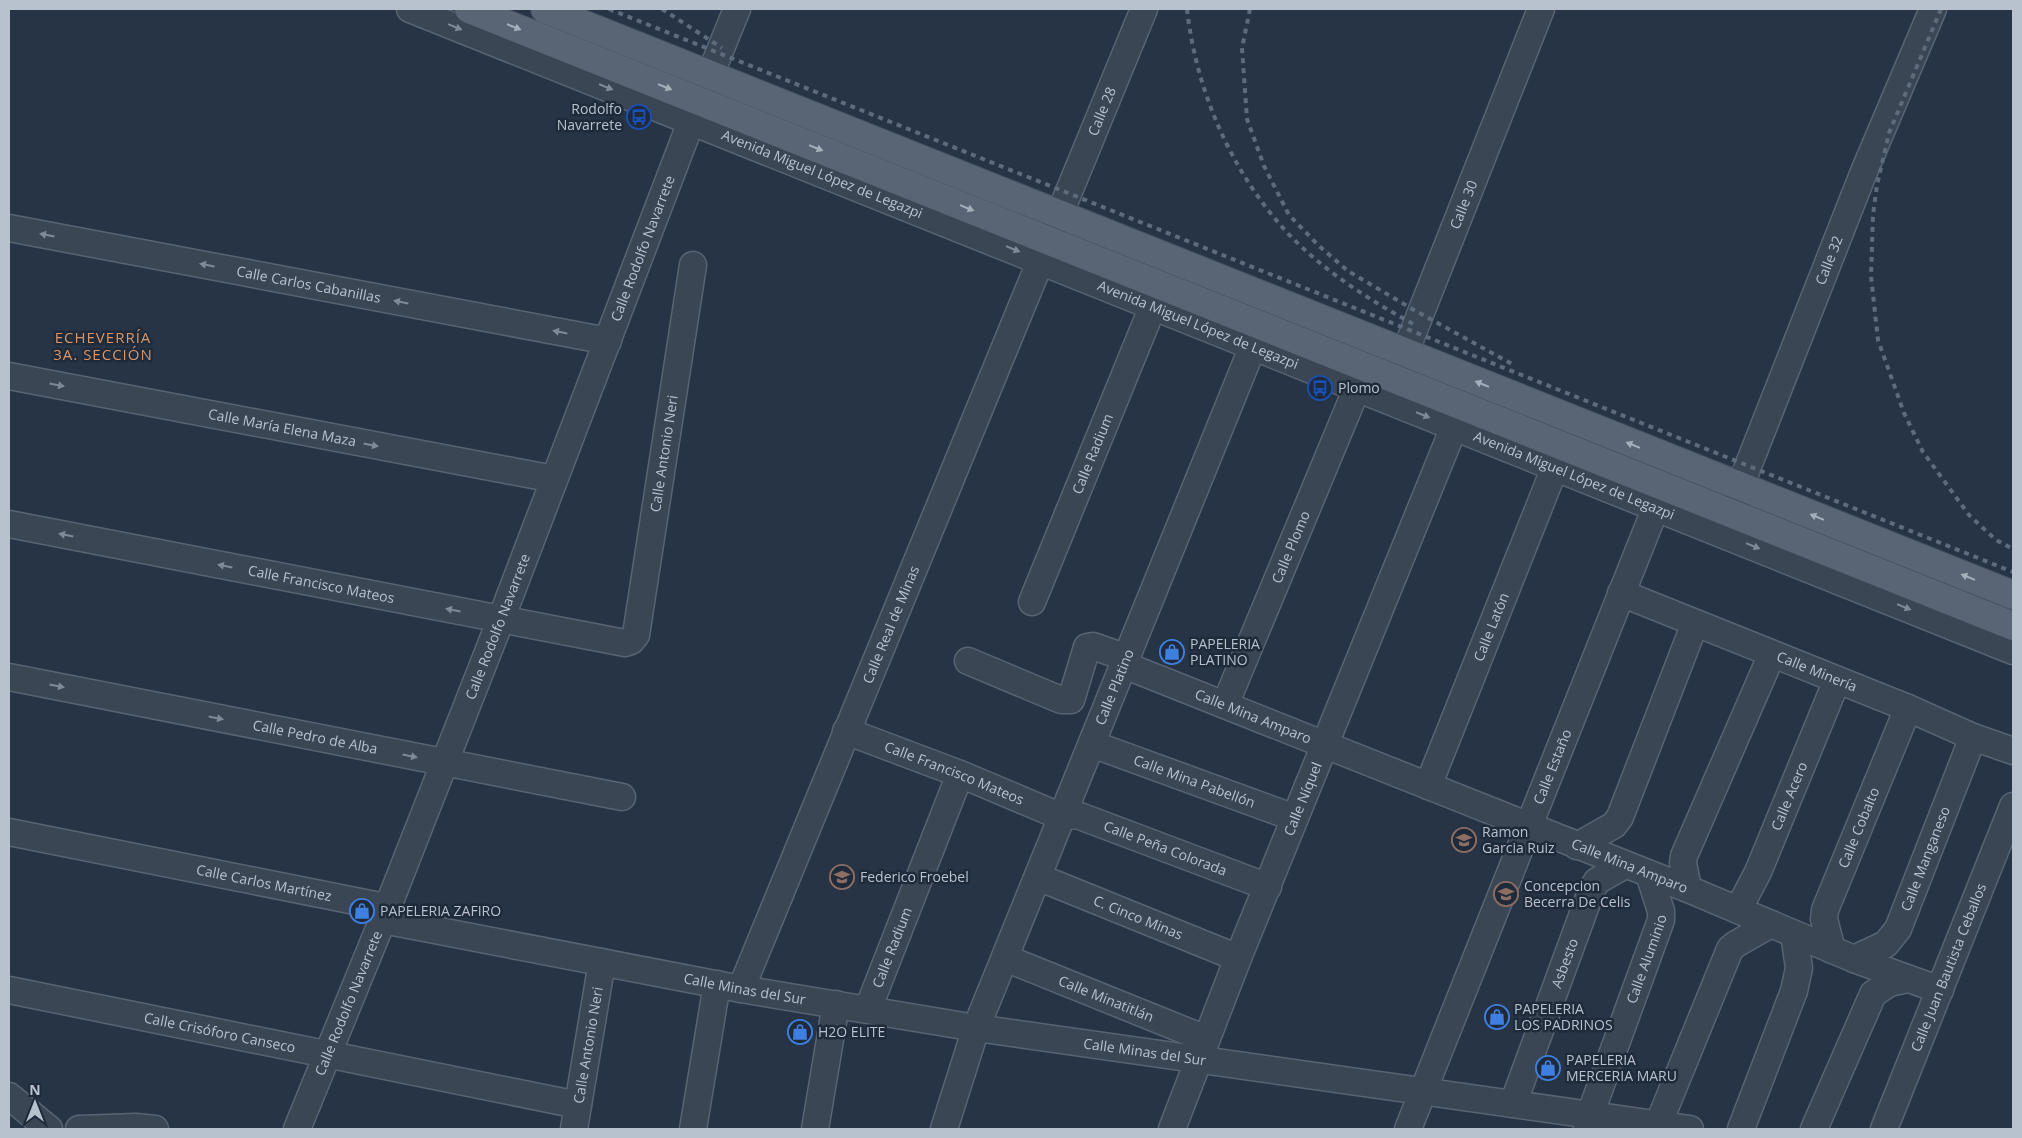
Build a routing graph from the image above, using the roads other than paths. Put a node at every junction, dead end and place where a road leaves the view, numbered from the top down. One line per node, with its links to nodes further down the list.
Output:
1 (410, 9): 9 (street, Avenida Miguel López de Legazpi, one-way to 9)
2 (469, 9): 9 (main road, Avenida Miguel López de Legazpi, one-way to 9)
3 (545, 9): 8 (main road)
4 (737, 9): 8 (street, Calle Rodolfo Navarrete)
5 (1144, 9): 10 (street, Calle 28)
6 (1541, 9): 17 (street, Calle 30)
7 (1933, 9): 25 (street, Calle 32)
8 (710, 75): 9 (street, Calle Rodolfo Navarrete); 10 (main road)
9 (695, 111): 12 (main road, Avenida Miguel López de Legazpi, one-way to 12); 15 (street, Calle Rodolfo Navarrete)
10 (1058, 215): 12 (street, Calle 28); 17 (main road)
11 (9, 228): 15 (street, Calle Carlos Cabanillas, one-way to 11)
12 (1043, 250): 14 (street, Avenida Miguel López de Legazpi); 20 (main road, Avenida Miguel López de Legazpi); 44 (street, Calle Real de Minas)
13 (693, 265): 35 (street, Calle Antonio Neri)
14 (1154, 306): 16 (street, Avenida Miguel López de Legazpi); 31 (street, Calle Radium)
15 (608, 341): 24 (street, Calle Rodolfo Navarrete)
16 (1253, 346): 19 (street, Avenida Miguel López de Legazpi); 39 (street, Calle Platino)
17 (1405, 353): 20 (street, Calle 30); 22 (main road, one-way to 17)
18 (9, 376): 24 (street, Calle María Elena Maza, one-way to 24)
19 (1357, 388): 20 (street, Avenida Miguel López de Legazpi); 42 (street, Calle Plomo)
20 (1391, 389): 21 (street, Avenida Miguel López de Legazpi, one-way to 21); 26 (main road, Avenida Miguel López de Legazpi)
21 (1454, 427): 23 (street, Avenida Miguel López de Legazpi); 47 (street, Calle Níquel)
22 (1674, 461): 25 (main road); 26 (street, Calle Estaño)
23 (1555, 468): 26 (street, Avenida Miguel López de Legazpi); 51 (street, Calle Latón)
24 (554, 479): 32 (street, Calle Rodolfo Navarrete)
25 (1741, 486): 27 (street, Calle 32); 30 (main road, one-way to 25)
26 (1660, 497): 27 (main road, Avenida Miguel López de Legazpi); 29 (street, Calle Estaño)
27 (1726, 523): 34 (main road, Avenida Miguel López de Legazpi); 36 (street, Avenida Miguel López de Legazpi, one-way to 36)
28 (9, 524): 32 (street, Calle Francisco Mateos, one-way to 28)
29 (1621, 594): 33 (street, Calle Minería); 56 (street, Calle Estaño)
30 (2013, 595)
31 (1032, 602)
32 (501, 619): 35 (street, Calle Francisco Mateos); 49 (street, Calle Rodolfo Navarrete)
33 (1695, 623): 37 (street, Calle Minería); 58 (street)
34 (2013, 626)
35 (631, 641)
36 (2013, 651)
37 (1772, 654): 41 (street, Calle Minería); 62 (street)
38 (968, 661): 39 (street, Calle Mina Amparo)
39 (1126, 661): 42 (street, Calle Mina Amparo); 46 (street, Calle Platino)
40 (9, 677): 49 (street, Calle Pedro de Alba, one-way to 49)
41 (1837, 680): 43 (street, Calle Minería); 63 (street, Calle Acero)
42 (1225, 706): 47 (street, Calle Mina Amparo)
43 (1908, 708): 45 (street, Calle Minería); 66 (street, Calle Cobalto)
44 (846, 731): 50 (street, Calle Francisco Mateos); 71 (street, Calle Real de Minas)
45 (1973, 737): 48 (street, Calle Minería); 66 (street, Calle Manganeso)
46 (1092, 744): 54 (street, Calle Platino); 55 (street, Calle Mina Pabellón)
47 (1325, 746): 51 (street, Calle Mina Amparo); 55 (street, Calle Níquel)
48 (2013, 751)
49 (443, 763): 52 (street, Calle Pedro de Alba); 64 (street, Calle Rodolfo Navarrete)
50 (960, 774): 54 (street, Calle Francisco Mateos); 75 (street, Calle Radium)
51 (1428, 786): 56 (street, Calle Mina Amparo)
52 (622, 797)
53 (2013, 806): 73 (street, Calle Juan Bautista Ceballos)
54 (1062, 817): 60 (street, Calle Platino); 61 (street, Calle Peña Colorada)
55 (1296, 818): 61 (street, Calle Níquel)
56 (1528, 826): 58 (street, Calle Mina Amparo); 79 (street, Calle Estaño)
57 (9, 832): 64 (street, Calle Carlos Martínez)
58 (1577, 846): 59 (street, Calle Mina Amparo)
59 (1637, 869): 62 (street, Calle Mina Amparo); 81 (street, Asbesto); 83 (street, Calle Aluminio)
60 (1038, 877): 67 (street, Calle Platino); 68 (street, C. Cinco Minas)
61 (1268, 887): 68 (street, Calle Níquel)
62 (1688, 889): 63 (street, Calle Mina Amparo)
63 (1738, 910): 65 (street, Calle Mina Amparo)
64 (385, 914): 69 (street, Calle Carlos Martínez); 78 (street, Calle Rodolfo Navarrete)
65 (1782, 929): 66 (street, Calle Mina Amparo); 84 (street); 95 (street)
66 (1843, 954): 70 (street, Calle Mina Amparo)
67 (1005, 958): 76 (street, Calle Platino); 77 (street, Calle Minatitlán)
68 (1238, 958): 77 (street, Calle Níquel)
69 (602, 962): 71 (street, Calle Minas del Sur); 82 (street, Calle Antonio Neri)
70 (1908, 979): 73 (street, Calle Mina Amparo); 96 (street)
71 (729, 987): 74 (street, Calle Minas del Sur); 89 (street, Calle Real de Minas)
72 (9, 990): 78 (street, Calle Crisóforo Canseco)
73 (1940, 990): 97 (street, Calle Juan Bautista Ceballos)
74 (836, 1004): 75 (street, Calle Minas del Sur); 90 (street)
75 (868, 1009): 76 (street, Calle Minas del Sur)
76 (976, 1028): 77 (street, Calle Minas del Sur); 91 (street, Calle Platino)
77 (1202, 1049): 79 (street, Calle Minas del Sur); 92 (street, Calle Níquel)
78 (327, 1054): 82 (street, Calle Crisóforo Canseco); 88 (street, Calle Rodolfo Navarrete)
79 (1423, 1091): 81 (street, Calle Minas del Sur); 93 (street, Calle Estaño)
80 (9, 1096): 85 (street)
81 (1513, 1104): 83 (street, Calle Minas del Sur)
82 (576, 1117)
83 (1588, 1122): 84 (street, Calle Minas del Sur)
84 (1658, 1125): 94 (street, Calle Minas del Sur)
85 (49, 1129)
86 (78, 1129): 87 (street)
87 (155, 1129)
88 (297, 1129)
89 (693, 1129)
90 (815, 1129)
91 (944, 1129)
92 (1172, 1129)
93 (1408, 1129)
94 (1690, 1129)
95 (1741, 1129)
96 (1814, 1129)
97 (1884, 1129)

